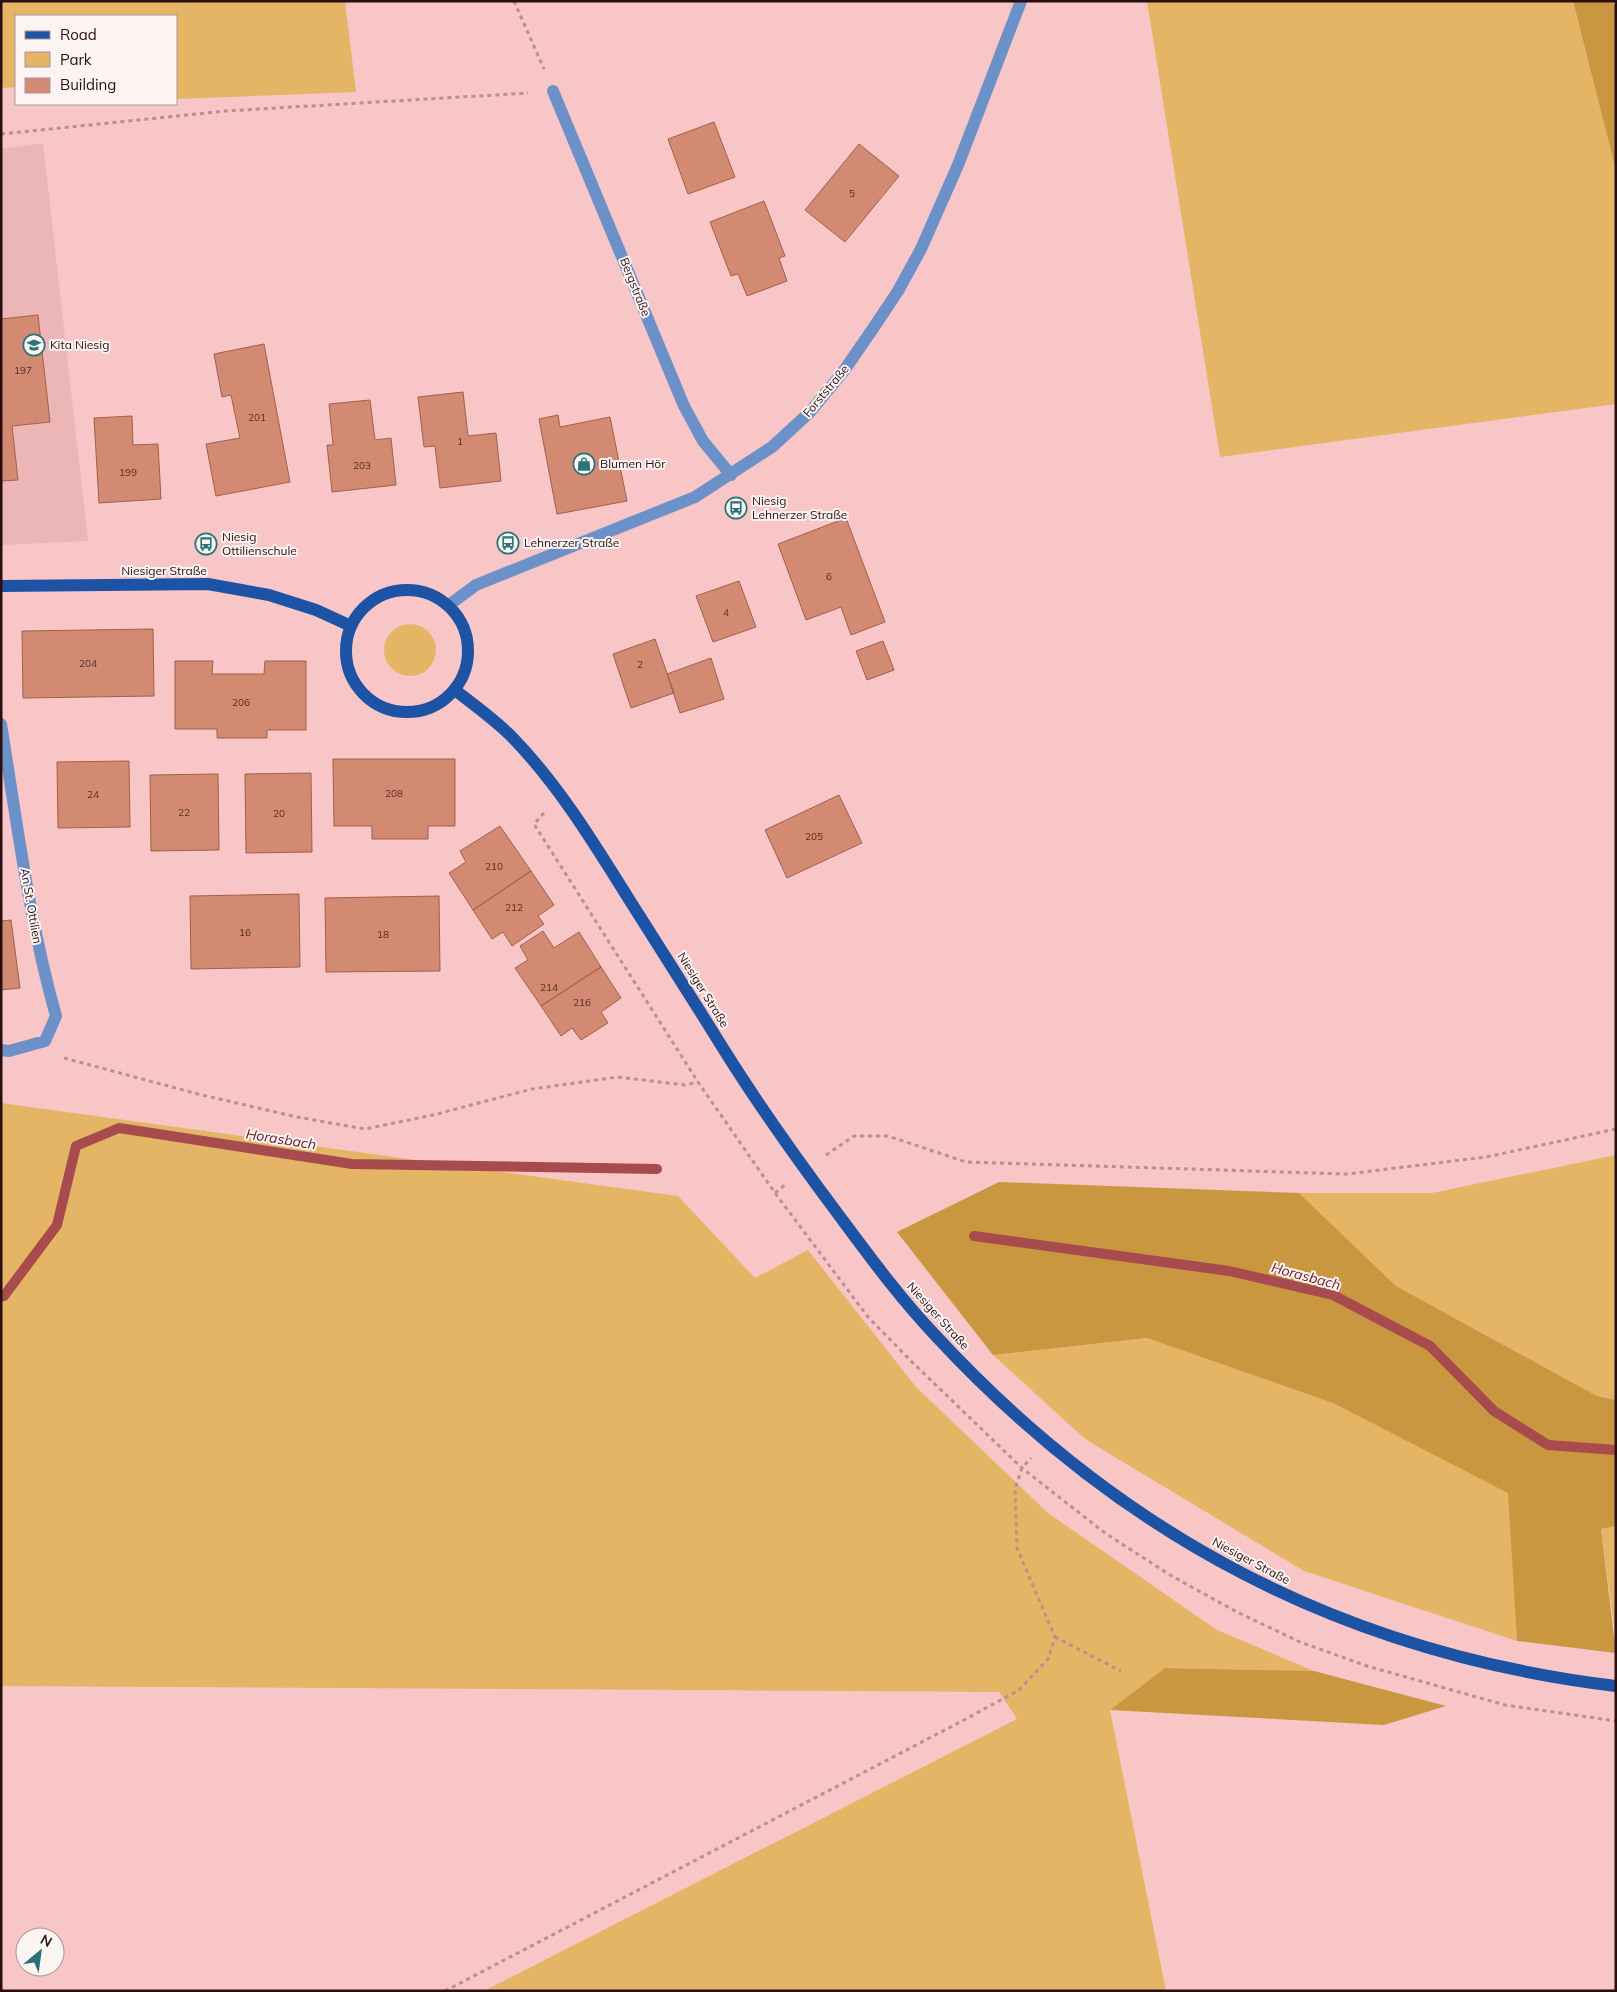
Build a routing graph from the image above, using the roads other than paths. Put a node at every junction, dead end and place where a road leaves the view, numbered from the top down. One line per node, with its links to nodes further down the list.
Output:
1 (1021, 1): 3 (street, Forststraße)
2 (553, 91): 3 (street, Bergstraße)
3 (731, 475): 5 (street, Forststraße)
4 (1, 586): 6 (main road, Niesiger Straße)
5 (449, 605): 6 (main road); 7 (main road)
6 (350, 626): 7 (main road)
7 (455, 690): 10 (main road, Niesiger Straße)
8 (1, 724): 9 (street, An St. Ottilien)
9 (1, 1050)
10 (1616, 1686)

